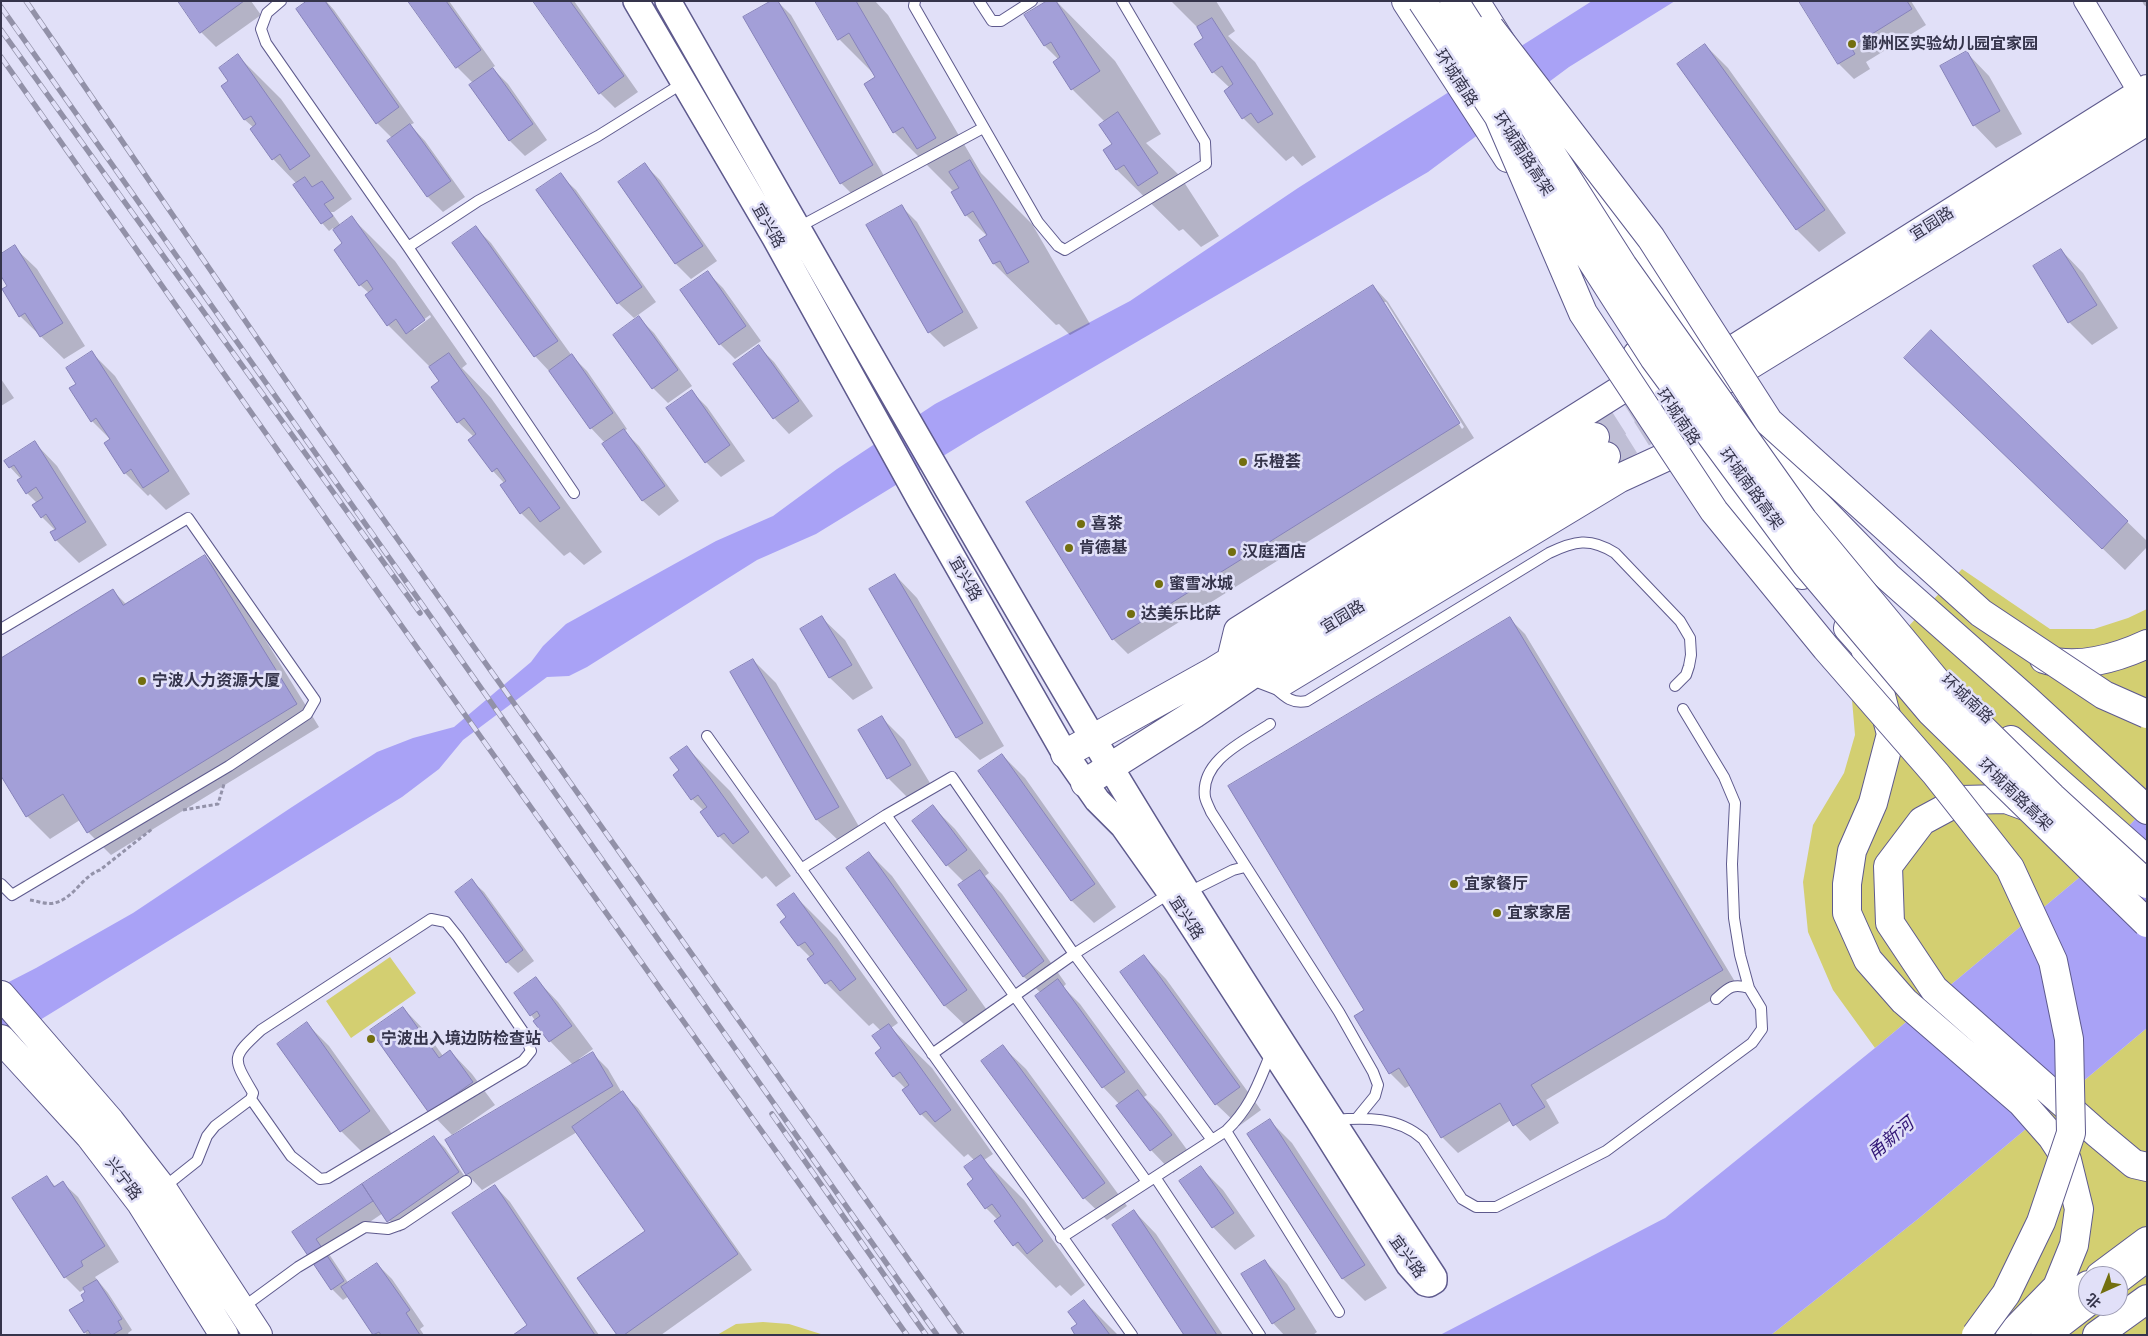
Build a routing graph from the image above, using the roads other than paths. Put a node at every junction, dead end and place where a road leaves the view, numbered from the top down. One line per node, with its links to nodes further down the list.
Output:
1 (281, 1): 20 (lane)
2 (636, 1): 14 (street, 宜兴路)
3 (915, 1): 18 (lane)
4 (979, 1): 5 (lane)
5 (1032, 1)
6 (1122, 1): 18 (lane)
7 (1406, 1): 21 (main road, 环城南路)
8 (1422, 1): 16 (main road, 环城南路高架, bridge)
9 (1454, 1): 44 (main road, 环城南路高架, bridge)
10 (1469, 1): 31 (main road, bridge)
11 (1475, 1): 22 (main road)
12 (2084, 1): 15 (street)
13 (674, 5): 19 (street, 宜兴路)
14 (684, 82): 20 (lane); 35 (street, 宜兴路)
15 (2144, 96): 17 (main road, 宜园路)
16 (1498, 115): 47 (main road, 环城南路高架, bridge); 77 (main road, bridge)
17 (2147, 121)
18 (983, 128): 19 (lane)
19 (796, 228): 34 (street, 宜兴路)
20 (408, 246): 24 (lane)
21 (1648, 372): 23 (main road, 环城南路); 27 (main road)
22 (1732, 415): 26 (main road); 38 (main road)
23 (1694, 444): 28 (main road); 40 (main road, 环城南路); 78 (main road)
24 (574, 493)
25 (1, 629): 43 (lane)
26 (2147, 644)
27 (1231, 660): 28 (main road, 宜园路); 34 (main road, 宜园路)
28 (1256, 672): 29 (lane); 36 (main road, 宜园路)
29 (1675, 686)
30 (1683, 709): 49 (lane)
31 (2147, 714)
32 (1270, 724): 41 (lane)
33 (707, 736): 42 (lane)
34 (1093, 738): 35 (main road, 宜园路); 36 (street, 宜兴路)
35 (1065, 754): 37 (street, 宜兴路)
36 (1110, 767): 37 (main road, 宜园路); 46 (street, 宜兴路)
37 (1085, 783): 46 (street, 宜兴路)
38 (2147, 810)
39 (886, 815): 42 (lane); 48 (lane); 51 (lane)
40 (2147, 862)
41 (1245, 867): 46 (lane); 57 (lane)
42 (801, 869): 55 (lane)
43 (1, 884)
44 (2147, 884)
45 (2147, 888): 60 (main road, bridge)
46 (1177, 895): 48 (lane); 54 (street, 宜兴路); 57 (street, 宜兴路)
47 (2147, 923)
48 (1074, 954): 51 (lane); 59 (lane)
49 (1749, 988): 52 (lane); 57 (lane)
50 (1, 995): 63 (main road)
51 (1015, 996): 55 (lane); 61 (lane)
52 (1716, 999)
53 (8, 1046): 74 (main road, 兴宁路)
54 (1272, 1049): 57 (street, 宜兴路); 58 (lane)
55 (932, 1054): 64 (lane)
56 (251, 1099): 56 (lane); 63 (lane)
57 (1336, 1119): 57 (street, 宜兴路)
58 (1226, 1131): 59 (lane); 72 (lane)
59 (1212, 1140): 61 (lane)
60 (2147, 1167)
61 (1151, 1180): 64 (lane); 76 (lane)
62 (466, 1181): 73 (lane)
63 (162, 1188): 73 (main road)
64 (1061, 1238): 75 (lane)
65 (2147, 1241): 67 (main road)
66 (2147, 1257): 68 (main road)
67 (2113, 1266)
68 (2128, 1271)
69 (2078, 1292): 79 (main road)
70 (2147, 1299): 81 (main road)
71 (2078, 1310): 80 (main road)
72 (1339, 1312)
73 (249, 1320): 74 (main road)
74 (223, 1334)
75 (1132, 1335)
76 (1260, 1335)
77 (1976, 1335)
78 (2010, 1335)
79 (2018, 1335)
80 (2045, 1335)
81 (2097, 1335)

